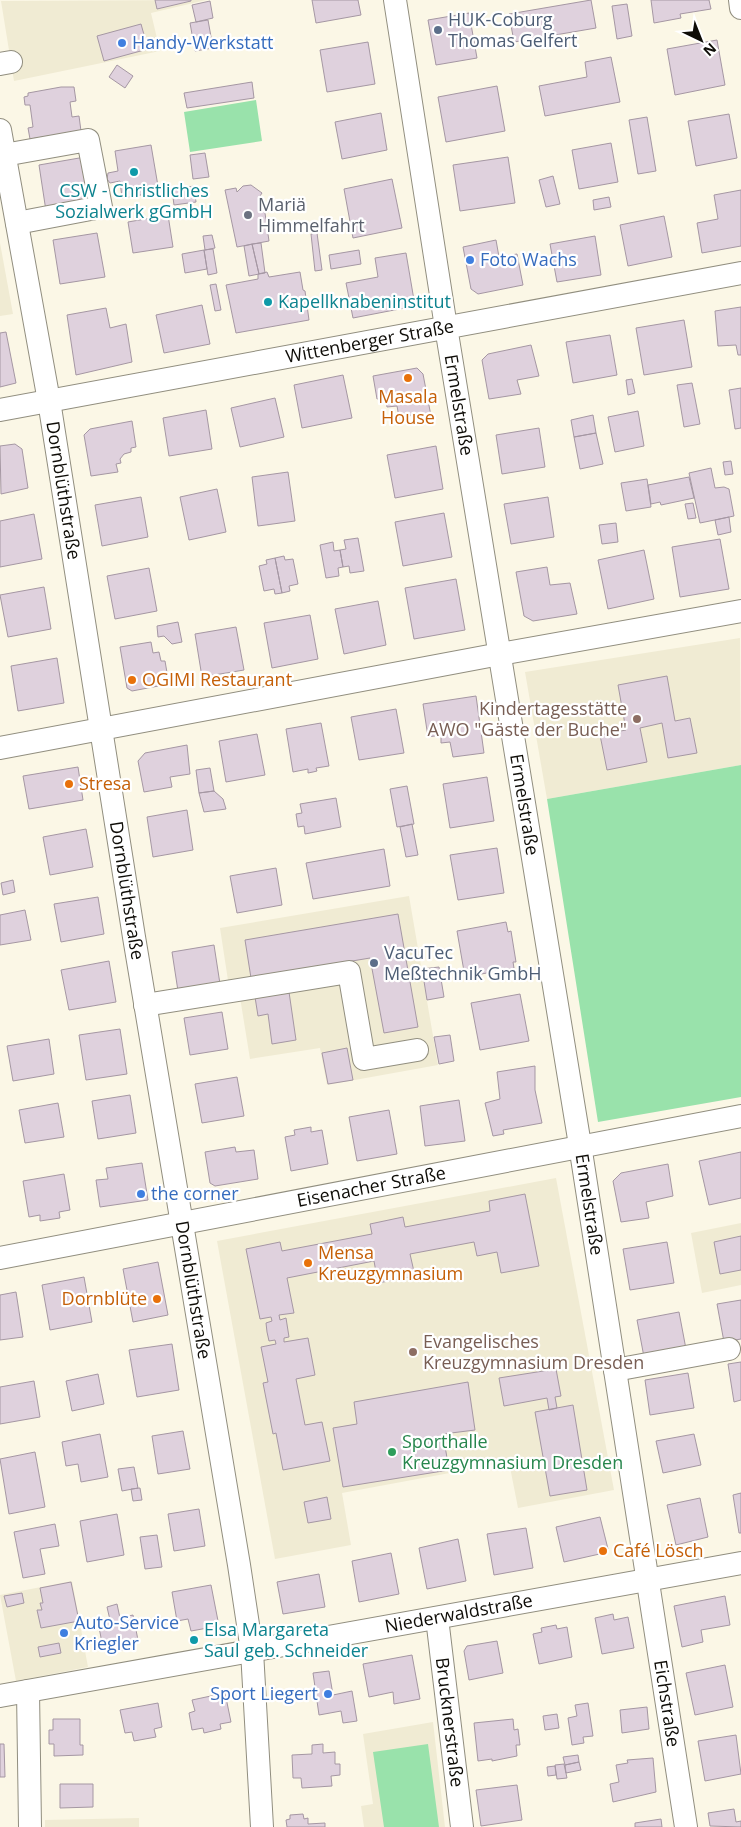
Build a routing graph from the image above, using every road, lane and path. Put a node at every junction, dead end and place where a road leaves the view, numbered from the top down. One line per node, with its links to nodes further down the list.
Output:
1 (395, 0): 8 (street, Ermelstraße)
2 (740, 0): 3 (street)
3 (741, 8)
4 (0, 130): 5 (street, Dornblüthstraße)
5 (4, 155): 6 (street, Dornblüthstraße); 6 (street)
6 (17, 223): 9 (street, Dornblüthstraße)
7 (741, 273): 8 (street, Wittenberger Straße)
8 (446, 328): 9 (street, Wittenberger Straße); 12 (street, Ermelstraße)
9 (49, 401): 10 (street, Wittenberger Straße); 13 (street, Dornblüthstraße)
10 (0, 410)
11 (741, 611): 12 (street)
12 (500, 654): 13 (street); 18 (street, Ermelstraße)
13 (102, 730): 14 (street); 15 (street, Dornblüthstraße)
14 (0, 748)
15 (145, 1005): 16 (street); 19 (street, Dornblüthstraße)
16 (417, 1050)
17 (741, 1116): 18 (street, Eisenacher Straße)
18 (580, 1145): 19 (street, Eisenacher Straße); 22 (street, Ermelstraße)
19 (182, 1224): 20 (street, Eisenacher Straße); 26 (street, Dornblüthstraße)
20 (0, 1258)
21 (729, 1349): 22 (street)
22 (614, 1370): 24 (street, Ermelstraße)
23 (741, 1563): 24 (street, Niederwaldstraße)
24 (646, 1580): 25 (street, Niederwaldstraße); 32 (street, Eichstraße)
25 (437, 1618): 26 (street, Niederwaldstraße); 31 (street, Brucknerstraße)
26 (252, 1651): 27 (street, Niederwaldstraße); 30 (street, Dornblüthstraße)
27 (28, 1691): 28 (street, Niederwaldstraße); 29 (street)
28 (0, 1696)
29 (30, 1827)
30 (262, 1827)
31 (462, 1827)
32 (686, 1827)

